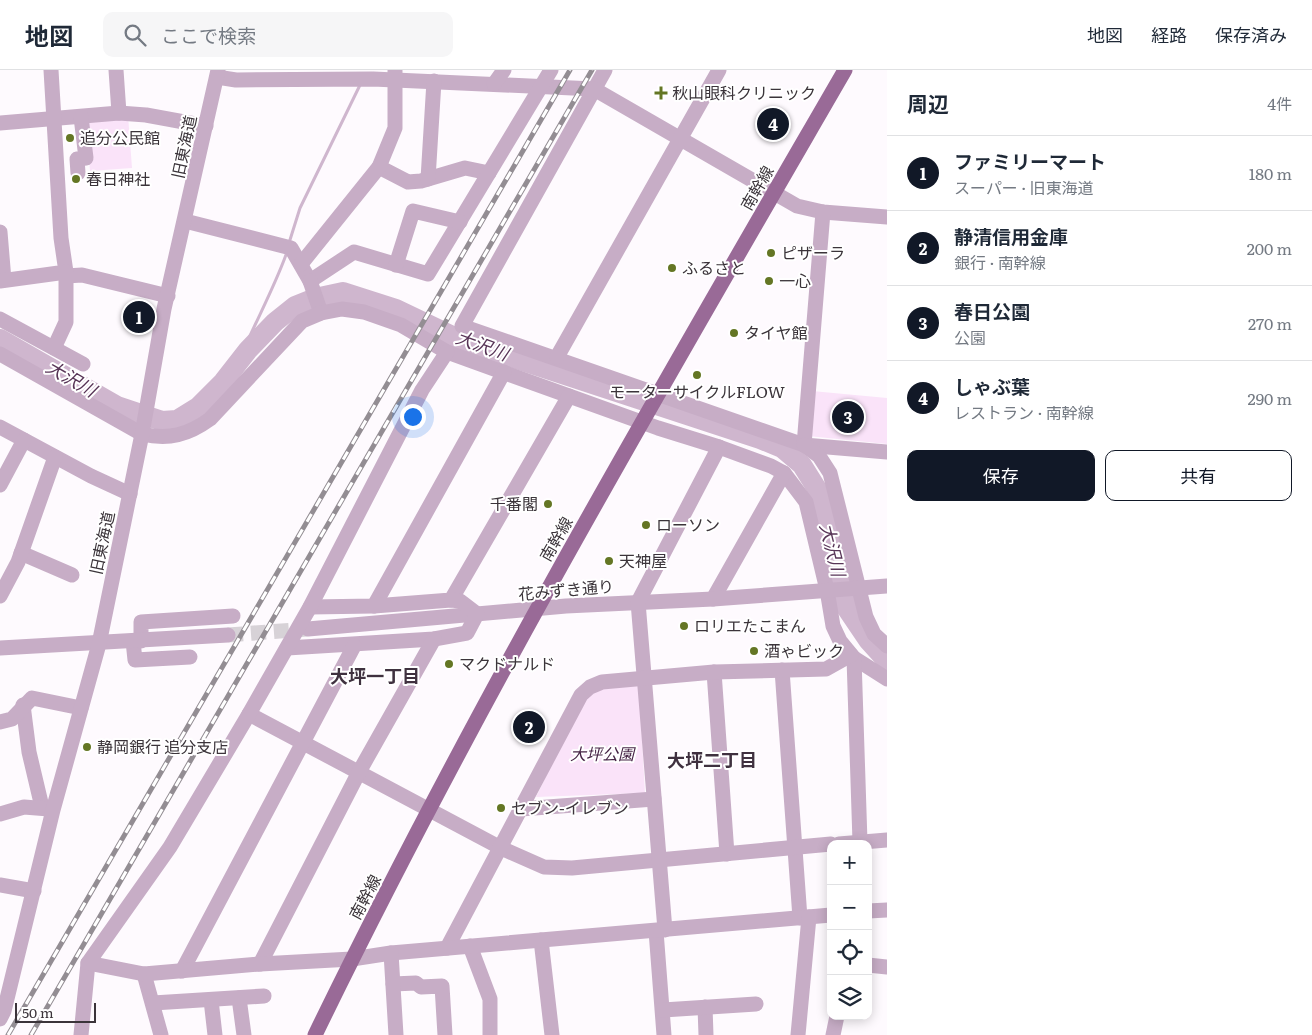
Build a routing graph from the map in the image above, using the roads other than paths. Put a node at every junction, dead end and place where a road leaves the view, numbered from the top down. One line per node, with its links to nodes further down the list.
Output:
1 (51, 70): 16 (street)
2 (116, 70): 14 (street)
3 (504, 70): 11 (street)
4 (552, 70): 12 (street)
5 (605, 70): 13 (street)
6 (719, 70): 19 (street)
7 (845, 70): 24 (main road, 南幹線)
8 (218, 73): 9 (street); 18 (street, 旧東海道)
9 (395, 75): 10 (street); 20 (street)
10 (434, 81): 11 (street); 23 (street)
11 (494, 84): 12 (street)
12 (542, 86): 13 (street); 22 (street)
13 (594, 89): 19 (street); 41 (street)
14 (119, 113): 15 (street); 18 (street)
15 (81, 117): 16 (street); 21 (street)
16 (54, 120): 17 (street); 32 (street)
17 (0, 123)
18 (206, 126): 27 (street, 旧東海道)
19 (680, 139): 24 (street); 41 (street)
20 (379, 167): 23 (street); 30 (street)
21 (78, 173)
22 (490, 173): 23 (street); 28 (street)
23 (428, 179)
24 (774, 194): 25 (street); 45 (main road, 南幹線)
25 (823, 212): 26 (street); 50 (street)
26 (887, 217)
27 (185, 220): 30 (street); 35 (street, 旧東海道)
28 (460, 222): 31 (street); 31 (street)
29 (0, 232): 33 (street)
30 (301, 264): 34 (street)
31 (396, 264): 34 (street)
32 (66, 274): 33 (street); 35 (street); 38 (street)
33 (2, 280)
34 (310, 282): 36 (street)
35 (168, 296): 48 (street, 旧東海道)
36 (321, 313): 39 (street); 48 (street)
37 (0, 318): 38 (street)
38 (54, 348): 42 (street)
39 (447, 352): 43 (street); 67 (street)
40 (0, 354): 48 (street)
41 (557, 357): 45 (street)
42 (83, 364)
43 (504, 372): 44 (street); 66 (street)
44 (569, 396): 46 (street); 64 (street)
45 (658, 396): 46 (main road, 南幹線); 50 (street)
46 (644, 421): 51 (street); 68 (main road, 南幹線)
47 (0, 428): 49 (street)
48 (142, 434): 56 (street, 旧東海道)
49 (24, 440): 53 (street); 55 (street)
50 (804, 445): 52 (street); 60 (street)
51 (719, 447): 54 (street); 65 (street)
52 (887, 452)
53 (55, 457): 56 (street); 57 (street)
54 (784, 473): 61 (street); 63 (street)
55 (0, 485)
56 (130, 494): 75 (street, 旧東海道)
57 (21, 553): 58 (street); 62 (street)
58 (72, 575)
59 (887, 586): 60 (street)
60 (860, 588): 61 (street, 花みずき通り); 77 (street)
61 (827, 590): 63 (street, 花みずき通り); 81 (street)
62 (0, 596)
63 (713, 599): 65 (street, 花みずき通り)
64 (451, 600): 66 (street); 69 (street)
65 (638, 602): 68 (street, 花みずき通り); 84 (street)
66 (374, 606): 67 (street)
67 (310, 607): 79 (street)
68 (536, 610): 69 (street, 花みずき通り); 95 (main road, 南幹線)
69 (477, 614): 71 (street, 花みずき通り); 73 (street)
70 (233, 616): 74 (street)
71 (308, 629)
72 (228, 635): 74 (street)
73 (434, 639): 76 (street); 91 (street)
74 (137, 641): 75 (street); 80 (street)
75 (99, 644): 78 (street); 87 (street, 旧東海道)
76 (354, 646): 79 (street); 90 (street)
77 (887, 646)
78 (0, 648)
79 (287, 648): 88 (street)
80 (190, 657)
81 (853, 657): 82 (street); 85 (street); 97 (street)
82 (782, 670): 83 (street); 102 (street)
83 (714, 672): 84 (street); 103 (street)
84 (646, 679): 92 (street); 94 (street)
85 (887, 679)
86 (23, 705): 87 (street); 89 (street); 93 (street)
87 (81, 708): 93 (street, 旧東海道)
88 (249, 714): 90 (street); 117 (street)
89 (0, 722)
90 (303, 742): 91 (street); 121 (street)
91 (359, 772): 95 (street); 118 (street)
92 (654, 799): 94 (street); 104 (street)
93 (48, 809): 96 (street); 106 (street, 旧東海道)
94 (522, 809): 101 (street)
95 (431, 810): 101 (street); 116 (main road, 南幹線)
96 (0, 814)
97 (860, 840)
98 (887, 840): 99 (street)
99 (872, 841)
100 (827, 844): 102 (street)
101 (501, 848): 104 (street); 114 (street)
102 (795, 848): 103 (street); 110 (street)
103 (727, 854): 104 (street)
104 (659, 860): 111 (street)
105 (0, 886): 106 (street)
106 (34, 891): 131 (street, 旧東海道)
107 (887, 910): 108 (street)
108 (872, 912)
109 (827, 915): 110 (street)
110 (805, 917): 111 (street); 144 (street)
111 (660, 930): 112 (street); 130 (street)
112 (541, 940): 113 (street); 141 (street)
113 (470, 946): 114 (street); 140 (street)
114 (447, 948): 115 (street)
115 (391, 953): 116 (street); 123 (street)
116 (352, 960): 118 (street); 137 (main road, 南幹線)
117 (88, 963): 122 (street); 133 (street)
118 (260, 964): 121 (street)
119 (872, 965): 120 (street)
120 (887, 967)
121 (182, 971): 122 (street)
122 (144, 974): 127 (street)
123 (393, 984): 138 (street); 139 (street)
124 (264, 996): 125 (street)
125 (240, 998): 126 (street); 136 (street)
126 (211, 1000): 127 (street); 135 (street)
127 (152, 1003): 134 (street)
128 (756, 1004): 129 (street)
129 (705, 1007): 130 (street); 143 (street)
130 (663, 1010): 142 (street)
131 (1, 1013)
132 (836, 1020): 145 (street)
133 (81, 1035)
134 (161, 1035)
135 (215, 1035)
136 (244, 1035)
137 (315, 1035)
138 (396, 1035)
139 (445, 1035)
140 (490, 1035)
141 (552, 1035)
142 (664, 1035)
143 (706, 1035)
144 (798, 1035)
145 (833, 1035)

